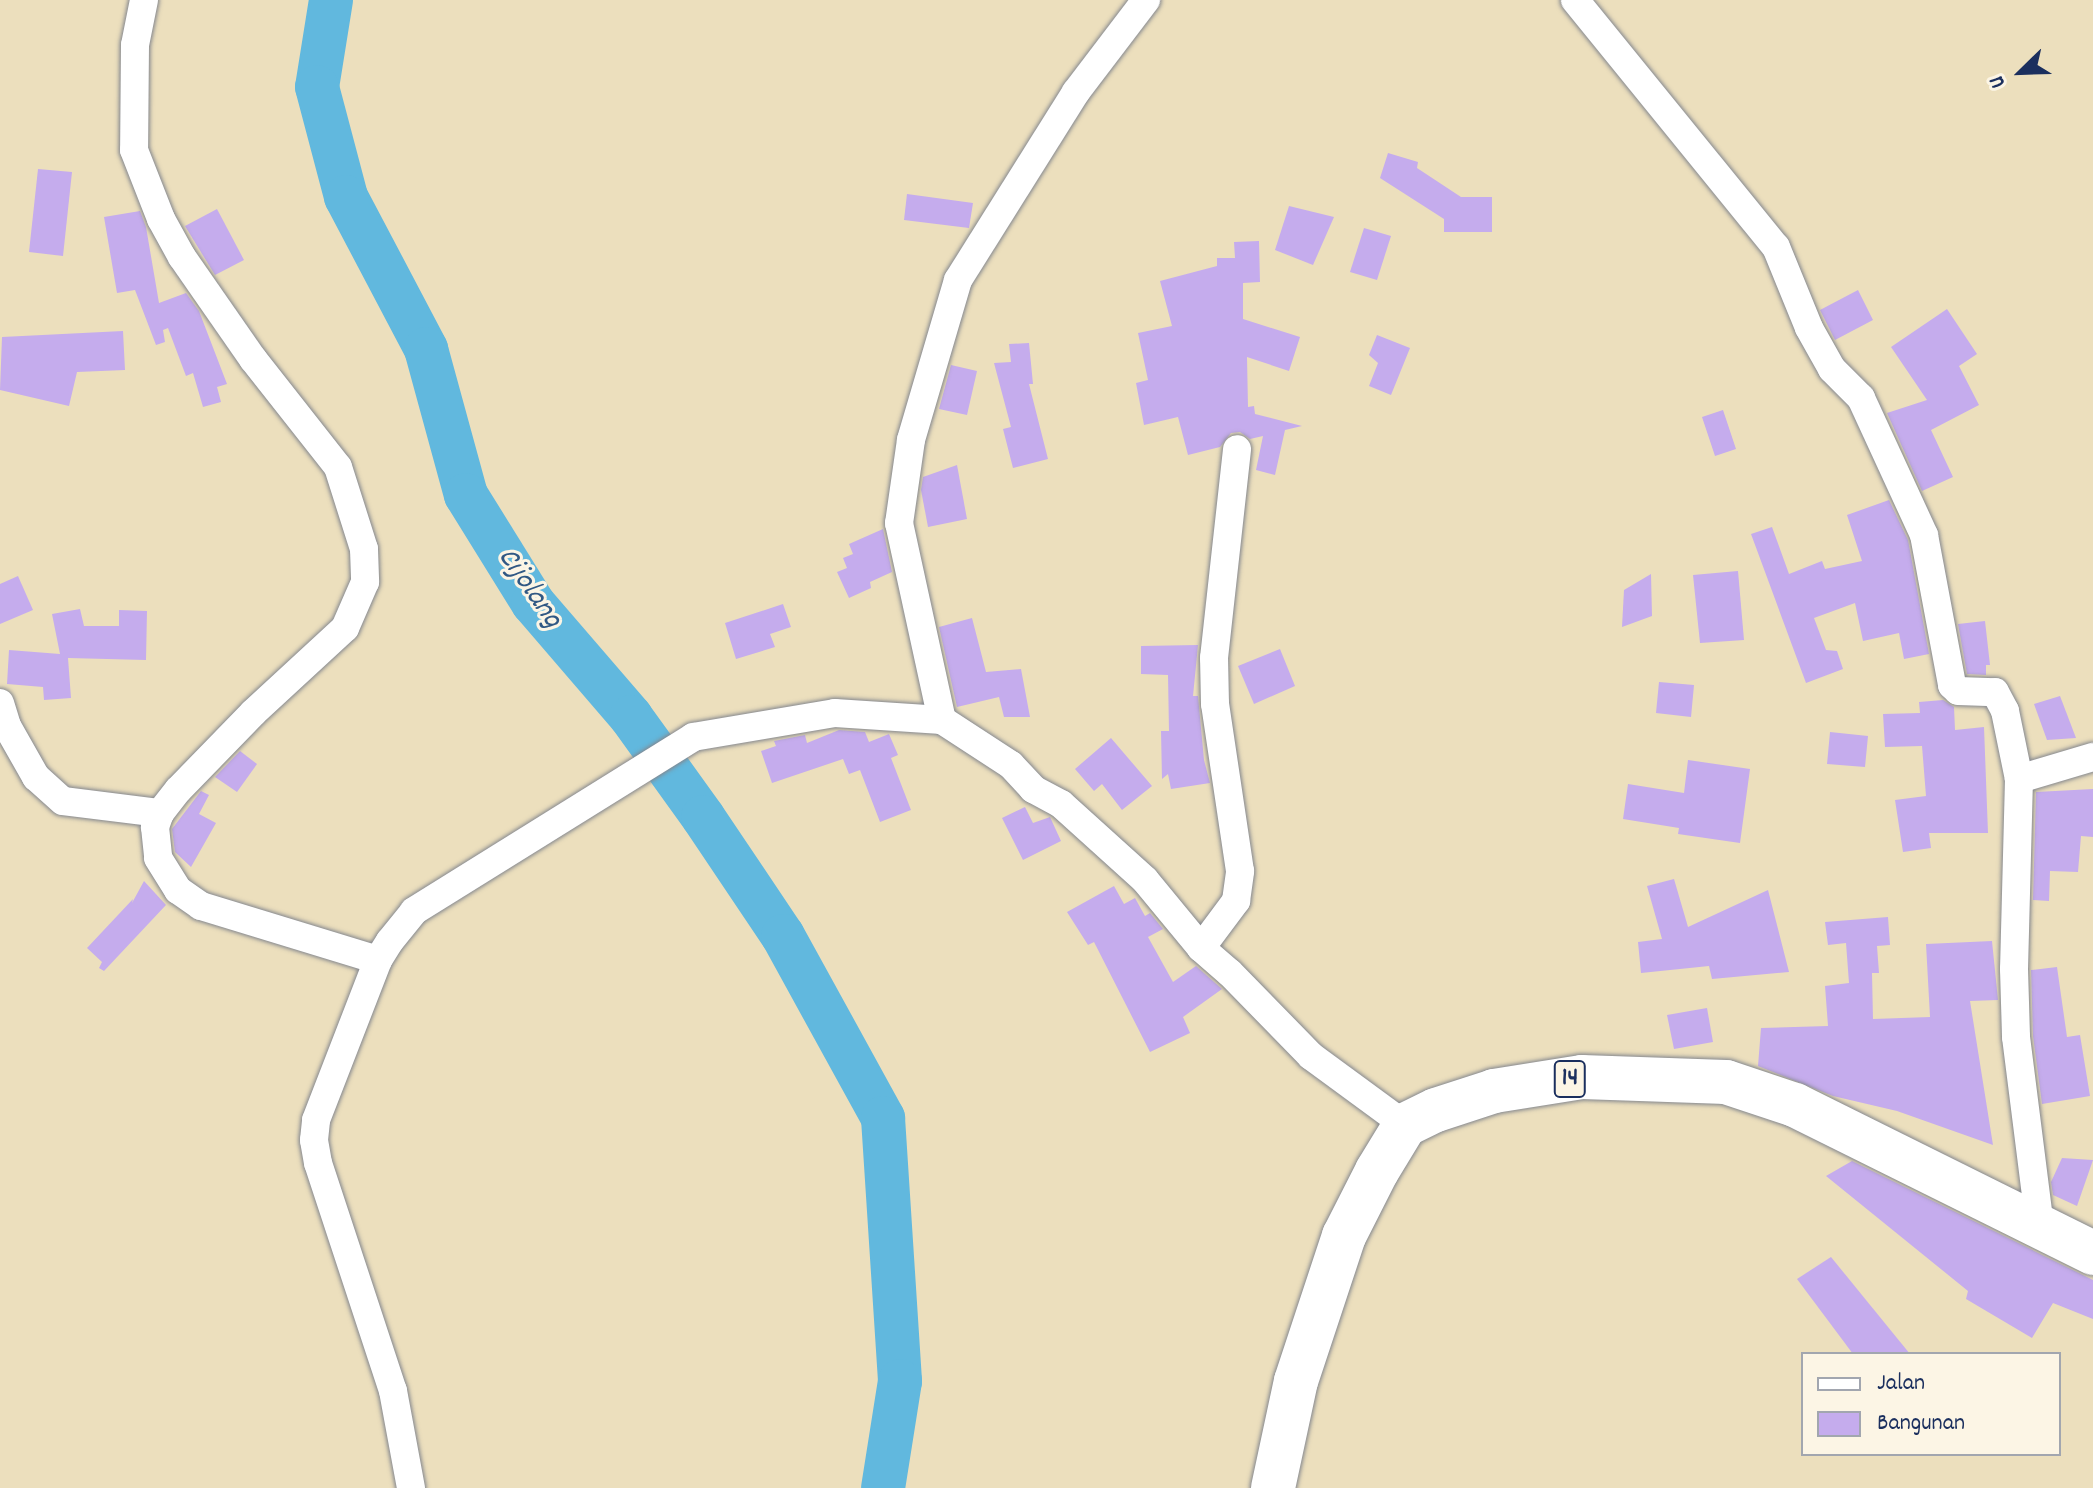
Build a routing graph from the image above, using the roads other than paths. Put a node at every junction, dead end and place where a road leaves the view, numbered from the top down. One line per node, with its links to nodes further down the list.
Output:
1 (144, 0): 9 (street)
2 (1146, 0): 6 (street)
3 (1575, 0): 8 (street)
4 (1237, 449): 10 (street)
5 (0, 703): 9 (street)
6 (942, 720): 10 (street); 11 (street)
7 (2093, 757): 8 (street)
8 (2019, 779): 13 (street)
9 (160, 813): 11 (street)
10 (1201, 948): 12 (street)
11 (378, 960): 15 (street)
12 (1405, 1125): 13 (highway, 14); 16 (highway)
13 (2040, 1228): 14 (highway, 14)
14 (2093, 1253)
15 (411, 1488)
16 (1273, 1488)

